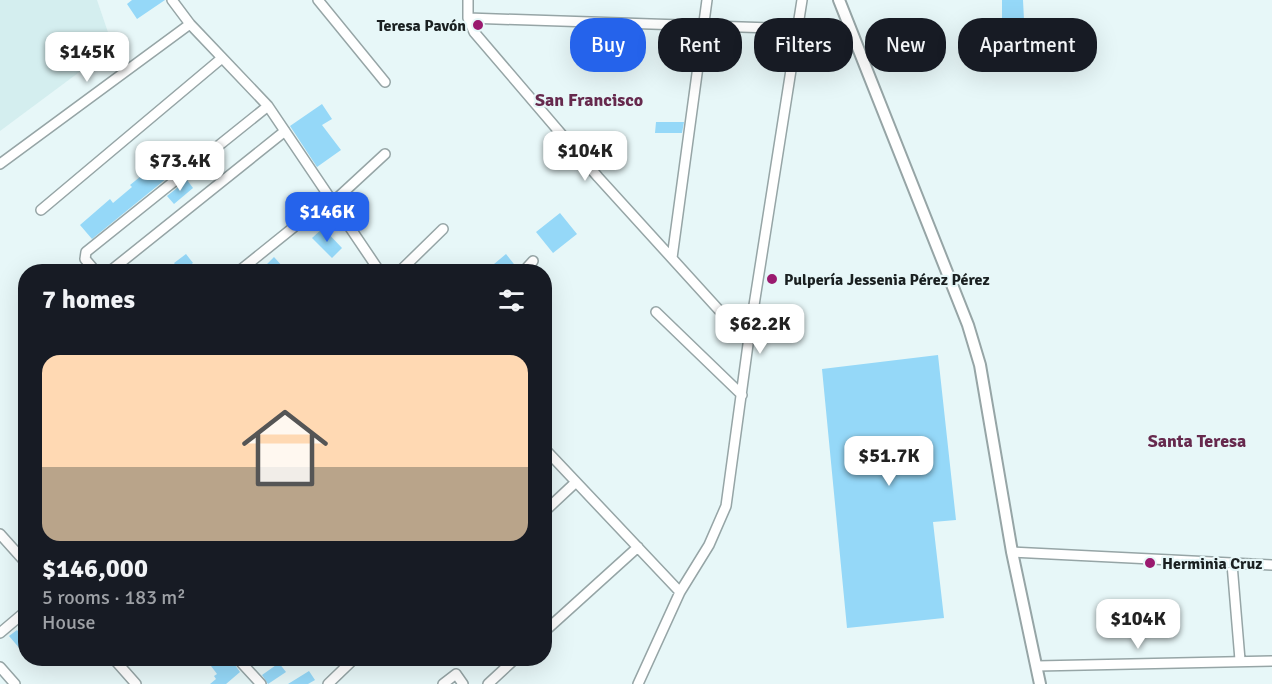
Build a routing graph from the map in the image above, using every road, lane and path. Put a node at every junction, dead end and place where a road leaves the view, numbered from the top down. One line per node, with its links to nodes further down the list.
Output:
1 (172, 0): 11 (street)
2 (318, 0): 15 (street)
3 (468, 0): 7 (street)
4 (707, 0): 8 (street)
5 (802, 0): 9 (street)
6 (839, 0): 39 (street)
7 (468, 18): 10 (street); 23 (street)
8 (706, 18)
9 (800, 18)
10 (658, 23)
11 (190, 24): 12 (street); 19 (street)
12 (222, 58): 16 (street); 21 (street)
13 (698, 72): 23 (street)
14 (791, 72): 32 (street)
15 (385, 82)
16 (268, 106): 17 (street); 25 (street)
17 (285, 131): 20 (street); 26 (street)
18 (385, 154): 20 (street)
19 (0, 164)
20 (332, 200): 27 (street); 28 (street)
21 (40, 210)
22 (443, 229): 29 (street)
23 (672, 258): 32 (street)
24 (533, 261): 30 (street)
25 (89, 264)
26 (119, 264)
27 (248, 264)
28 (375, 264)
29 (407, 264)
30 (530, 264)
31 (656, 312): 33 (street)
32 (749, 337): 33 (street)
33 (742, 394): 43 (street)
34 (552, 456): 35 (street)
35 (576, 482): 36 (street); 38 (street)
36 (552, 504)
37 (0, 534): 40 (street)
38 (638, 547): 43 (street); 45 (street)
39 (1012, 552): 41 (street); 53 (street)
40 (18, 554)
41 (1232, 564): 42 (street); 47 (street)
42 (1272, 565)
43 (680, 592): 62 (street)
44 (18, 618): 46 (street)
45 (552, 625)
46 (0, 633)
47 (1240, 660): 48 (street); 53 (street)
48 (1272, 661)
49 (120, 666): 56 (street)
50 (244, 666): 57 (street)
51 (347, 666): 58 (street)
52 (507, 666): 61 (street)
53 (1037, 666): 63 (street)
54 (0, 668): 55 (street)
55 (15, 684)
56 (136, 684)
57 (261, 684)
58 (328, 684)
59 (443, 684): 60 (street)
60 (463, 684)
61 (488, 684)
62 (638, 684)
63 (1040, 684)

